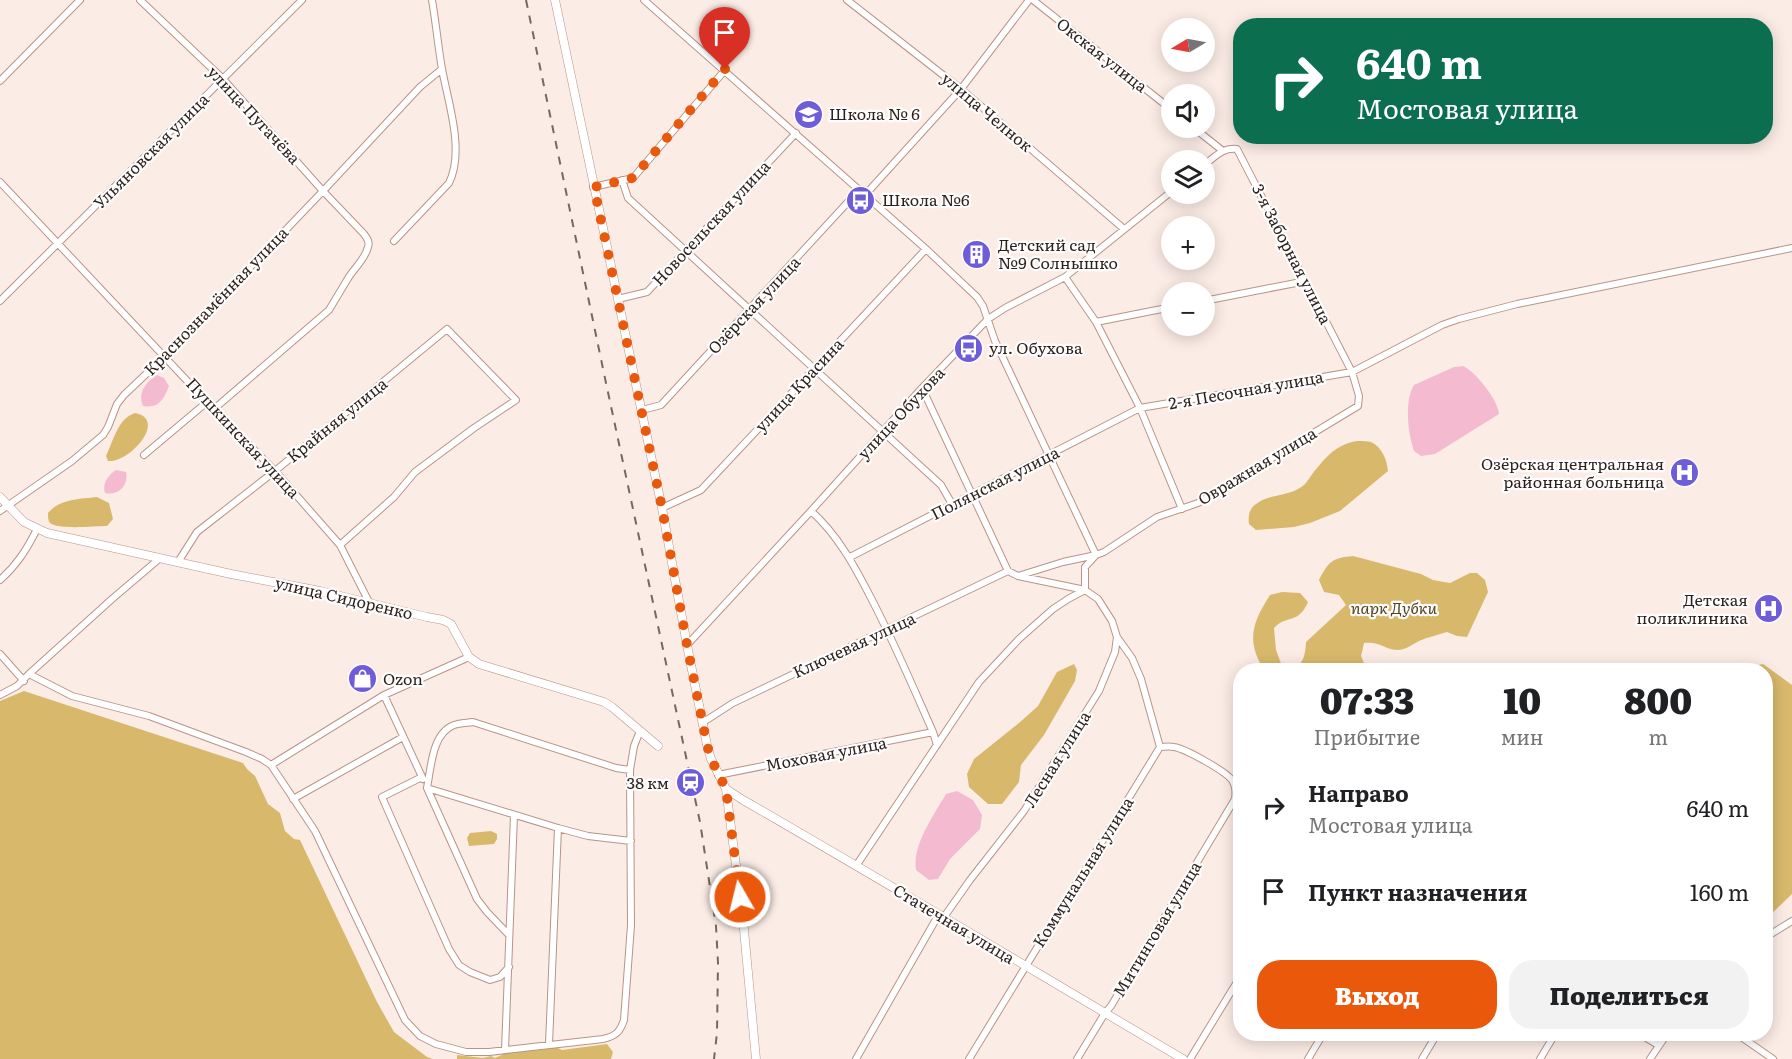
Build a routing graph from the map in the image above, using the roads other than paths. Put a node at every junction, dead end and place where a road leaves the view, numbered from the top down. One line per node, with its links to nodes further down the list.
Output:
1 (80, 0): 12 (street)
2 (140, 0): 11 (street, улица Пугачёва)
3 (302, 0): 11 (street, Ульяновская улица)
4 (432, 0): 9 (street)
5 (555, 0): 21 (street)
6 (644, 0): 10 (street)
7 (847, 0): 13 (street, улица Челнок)
8 (1031, 0): 13 (street, Озёрская улица); 14 (street, Окская улица)
9 (442, 69): 22 (street, Краснознамённая улица); 26 (street)
10 (725, 69): 15 (street); 19 (street)
11 (223, 79): 22 (street, улица Пугачёва); 27 (street, Ульяновская улица)
12 (0, 81)
13 (961, 89): 23 (street, Озёрская улица); 25 (street, улица Челнок)
14 (1161, 101)
15 (796, 133): 23 (street); 30 (street, Новосельская улица)
16 (1207, 138): 17 (street)
17 (1223, 151): 18 (street); 32 (street, 3-я Заборная улица)
18 (1215, 157)
19 (622, 180): 21 (street); 30 (street)
20 (0, 182): 27 (street, Пушкинская улица)
21 (594, 187): 33 (street)
22 (323, 191): 40 (street, Краснознамённая улица); 46 (street, улица Пугачёва)
23 (862, 193): 29 (street); 36 (street, Озёрская улица)
24 (1161, 200): 25 (street, улица Обухова)
25 (1124, 229): 31 (street, улица Обухова)
26 (394, 240)
27 (58, 244): 35 (street, Ульяновская улица); 40 (street, Пушкинская улица)
28 (1792, 248): 42 (street, 2-я Песочная улица)
29 (926, 249): 38 (street); 41 (street, улица Красина)
30 (686, 252): 33 (street, Новосельская улица); 36 (street)
31 (1065, 277): 38 (street, улица Обухова); 39 (street)
32 (1306, 281): 34 (street); 42 (street, 3-я Заборная улица)
33 (618, 299): 47 (street)
34 (1215, 299)
35 (0, 301)
36 (750, 309): 41 (street); 47 (street, Озёрская улица)
37 (1161, 309): 39 (street)
38 (988, 319): 43 (street, улица Обухова); 49 (street)
39 (1096, 322): 45 (street)
40 (165, 356): 44 (street, Пушкинская улица); 55 (street, Краснознамённая улица)
41 (814, 369): 48 (street); 56 (street, улица Красина)
42 (1352, 372): 45 (street, 2-я Песочная улица); 57 (street, Овражная улица)
43 (922, 388): 48 (street, улица Обухова); 52 (street)
44 (207, 402): 46 (street, Пушкинская улица); 50 (street)
45 (1140, 408): 49 (street, Полянская улица); 57 (street)
46 (214, 409): 51 (street, Пушкинская улица)
47 (642, 410): 56 (street)
48 (883, 432): 54 (street); 59 (street, улица Обухова)
49 (1049, 454): 52 (street, Полянская улица); 62 (street)
50 (144, 455)
51 (275, 471): 61 (street, Пушкинская улица); 61 (street, Крайняя улица); 65 (street, Крайняя улица)
52 (972, 494): 54 (street, Полянская улица); 66 (street)
53 (0, 497): 55 (street, улица Сидоренко)
54 (952, 504): 63 (street, Полянская улица)
55 (8, 506): 58 (street); 60 (street, улица Сидоренко)
56 (662, 508): 73 (street)
57 (1182, 509): 62 (street, Овражная улица)
58 (0, 511)
59 (811, 511): 63 (street); 73 (street, улица Обухова)
60 (37, 529): 64 (street, улица Сидоренко); 68 (street)
61 (340, 545): 70 (street, Пушкинская улица)
62 (1096, 555): 67 (street, Овражная улица); 69 (street)
63 (850, 557): 71 (street)
64 (159, 559): 65 (street, улица Сидоренко); 76 (street)
65 (178, 562): 70 (street, улица Сидоренко)
66 (1008, 571): 67 (street); 71 (street, Ключевая улица)
67 (1018, 576): 69 (street)
68 (0, 580)
69 (1086, 590): 72 (street); 85 (street)
70 (369, 602): 75 (street, улица Сидоренко)
71 (888, 630): 80 (street, Ключевая улица); 82 (street)
72 (1117, 637): 86 (street); 100 (street, Лесная улица)
73 (687, 645): 80 (street)
74 (0, 654): 77 (street)
75 (469, 657): 79 (street); 81 (street)
76 (29, 674): 77 (street); 87 (street)
77 (24, 681): 78 (street)
78 (0, 695)
79 (384, 695): 83 (street); 87 (street)
80 (702, 723): 89 (street)
81 (640, 731): 84 (street); 88 (street)
82 (933, 732): 85 (street); 89 (street, Моховая улица)
83 (403, 737): 90 (street); 94 (street)
84 (658, 746)
85 (937, 746): 99 (street)
86 (1160, 747): 91 (street, Митинговая улица); 104 (street, Коммунальная улица)
87 (271, 765): 94 (street)
88 (630, 770): 92 (street); 98 (street)
89 (718, 775): 93 (street)
90 (422, 777): 92 (street); 105 (street)
91 (1233, 782)
92 (427, 788): 96 (street); 103 (street)
93 (726, 789): 99 (street, Стачечная улица); 117 (street)
94 (292, 799): 116 (street)
95 (1233, 802): 107 (street, Митинговая улица)
96 (514, 815): 97 (street); 103 (street)
97 (558, 828): 98 (street); 114 (street)
98 (631, 841): 114 (street)
99 (856, 866): 100 (street, Стачечная улица)
100 (941, 915): 104 (street, Стачечная улица); 118 (street, Лесная улица)
101 (1792, 921): 102 (street)
102 (1773, 933)
103 (509, 935): 105 (street)
104 (1024, 966): 107 (street, Стачечная улица); 119 (street, Коммунальная улица)
105 (509, 967): 116 (street)
106 (1233, 988): 122 (street)
107 (1105, 1013): 120 (street, Митинговая улица); 121 (street, Стачечная улица)
108 (1319, 1041): 123 (street)
109 (1433, 1041): 124 (street)
110 (1552, 1041): 125 (street)
111 (1650, 1041): 115 (street)
112 (1662, 1041): 115 (street)
113 (1747, 1041): 127 (street)
114 (549, 1044): 116 (street)
115 (1658, 1046): 126 (street)
116 (505, 1050)
117 (756, 1059)
118 (856, 1059)
119 (969, 1059)
120 (1077, 1059)
121 (1183, 1059)
122 (1190, 1059)
123 (1308, 1059)
124 (1422, 1059)
125 (1540, 1059)
126 (1650, 1059)
127 (1773, 1059)

